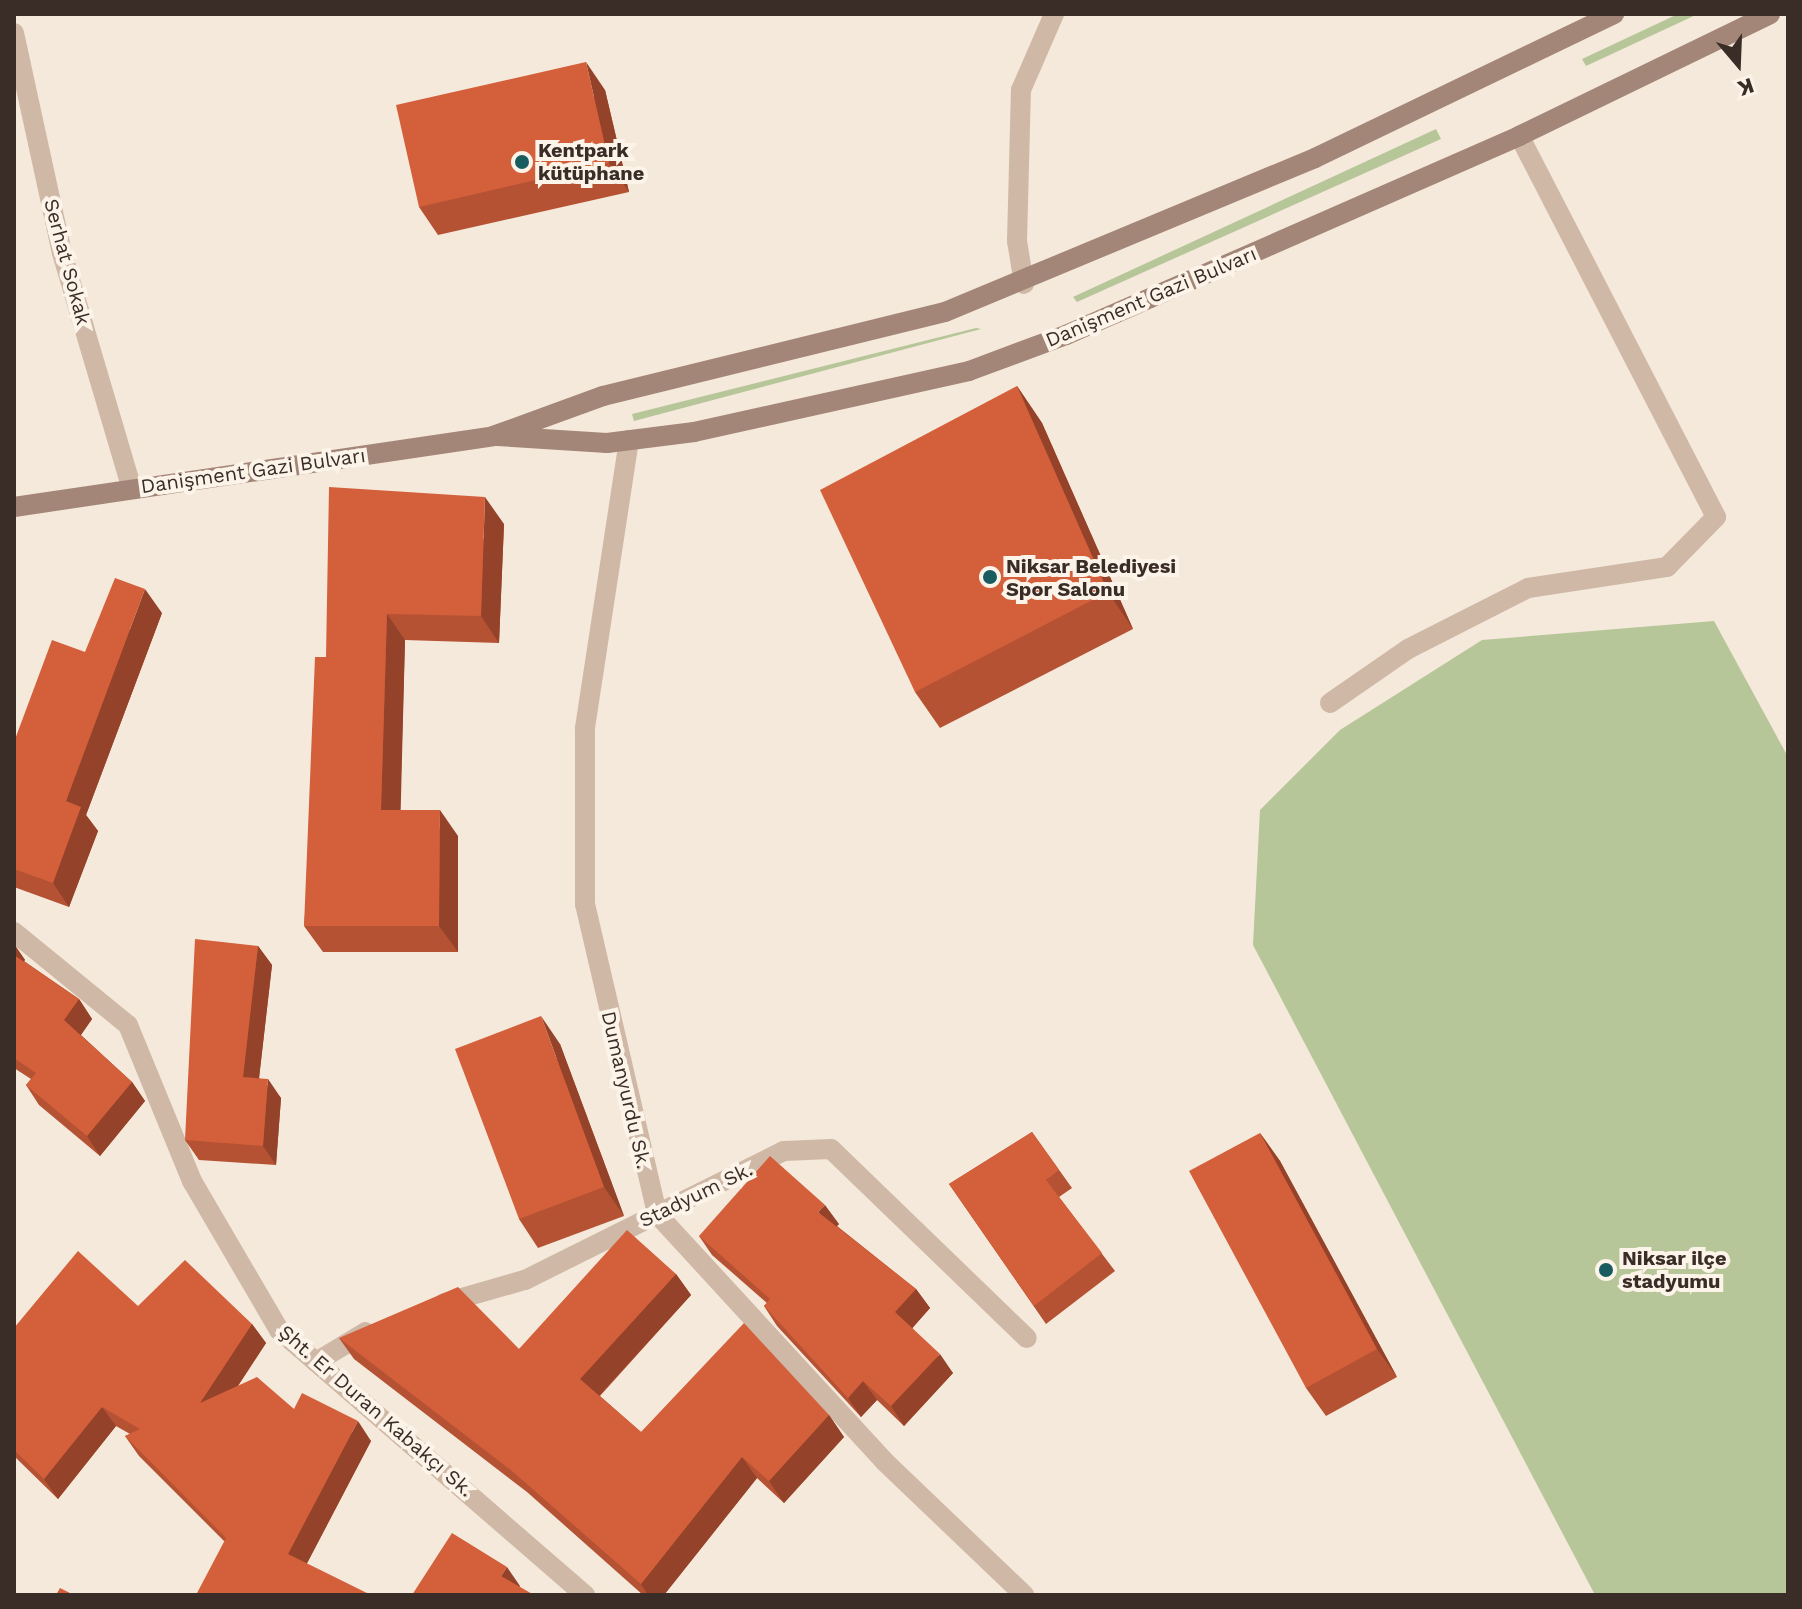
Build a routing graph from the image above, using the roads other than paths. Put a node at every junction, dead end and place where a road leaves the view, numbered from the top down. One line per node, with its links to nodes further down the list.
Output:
1 (1054, 14): 6 (street)
2 (1614, 14): 6 (main road, Danişment Gazi Bulvarı)
3 (1770, 14): 5 (main road, Danişment Gazi Bulvarı)
4 (14, 33): 9 (street, Serhat Sokak)
5 (1519, 136): 8 (main road, Danişment Gazi Bulvarı); 11 (street)
6 (1024, 284): 7 (main road, Danişment Gazi Bulvarı)
7 (493, 436): 8 (main road, Danişment Gazi Bulvarı); 9 (main road, Danişment Gazi Bulvarı)
8 (629, 440): 13 (street, Dumanyurdu Sk.)
9 (132, 489): 10 (main road, Danişment Gazi Bulvarı)
10 (14, 507)
11 (1330, 703)
12 (14, 932): 17 (street, Şht. Er Duran Kabakçı Sk.)
13 (657, 1214): 14 (street, Stadyum Sk.); 16 (street, Stadyum Sk.); 19 (street, Dumanyurdu Sk.)
14 (422, 1309)
15 (392, 1318): 17 (street)
16 (1027, 1338)
17 (316, 1362): 18 (street, Şht. Er Duran Kabakçı Sk.)
18 (585, 1595)
19 (1024, 1595)

